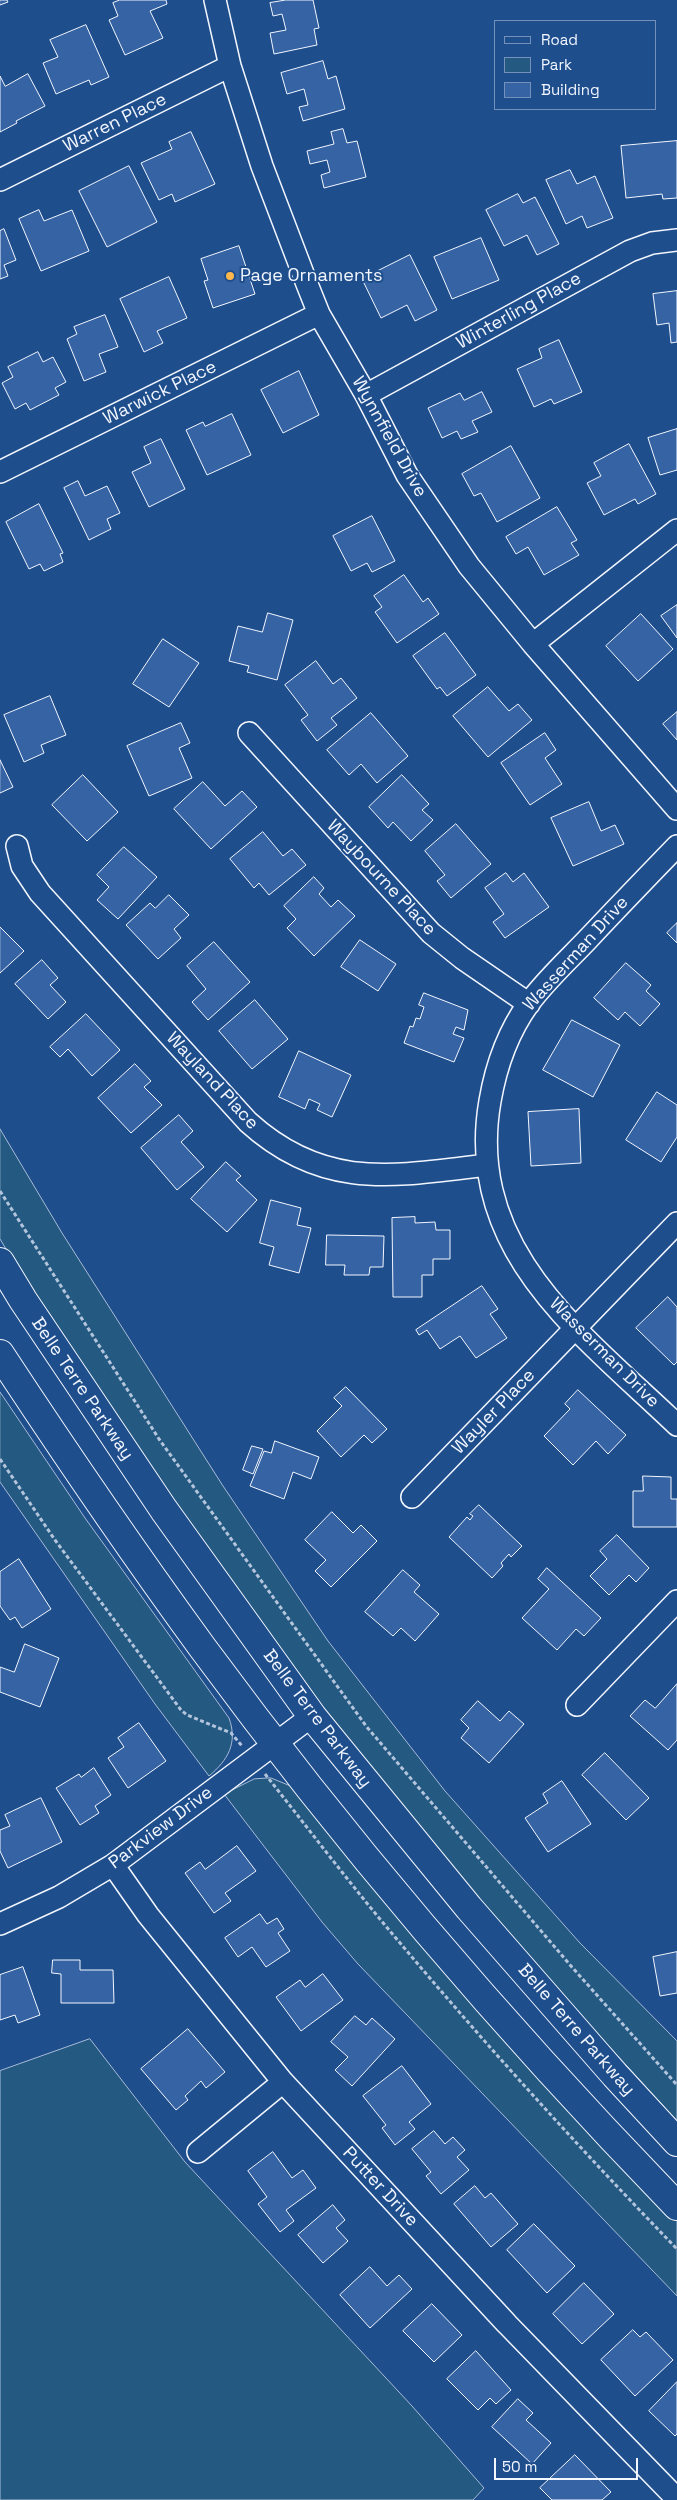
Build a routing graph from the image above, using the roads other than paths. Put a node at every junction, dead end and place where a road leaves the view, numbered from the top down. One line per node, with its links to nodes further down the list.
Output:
1 (215, 0): 2 (street, Wynnfield Drive)
2 (230, 66): 3 (street, Warren Place); 5 (street, Wynnfield Drive)
3 (0, 180)
4 (677, 240): 6 (street, Winterling Place)
5 (319, 314): 6 (street, Wynnfield Drive); 7 (street, Warwick Place)
6 (366, 395): 9 (street, Wynnfield Drive)
7 (0, 472)
8 (677, 530): 9 (street)
9 (533, 644): 11 (street, Wynnfield Drive)
10 (249, 733): 14 (street, Waybourne Place)
11 (677, 809)
12 (17, 846): 15 (street, Wayland Place)
13 (677, 846): 14 (street, Wasserman Drive)
14 (529, 1004): 15 (street, Wasserman Drive)
15 (487, 1165): 18 (street, Wasserman Drive)
16 (677, 1223): 18 (street, Wayler Place)
17 (0, 1262): 24 (main road, Belle Terre Parkway)
18 (576, 1327): 20 (street, Wasserman Drive); 21 (street, Wayler Place)
19 (0, 1354): 25 (main road)
20 (677, 1425)
21 (412, 1497)
22 (677, 1601): 23 (street)
23 (577, 1705)
24 (312, 1716): 25 (street, Parkview Drive); 29 (main road, Belle Terre Parkway)
25 (275, 1743): 26 (street, Parkview Drive); 31 (main road)
26 (113, 1865): 27 (street, Parkview Drive); 28 (street, Putter Drive)
27 (0, 1924)
28 (283, 2082): 30 (street); 32 (street, Putter Drive)
29 (677, 2142)
30 (198, 2152)
31 (677, 2206)
32 (669, 2497)

